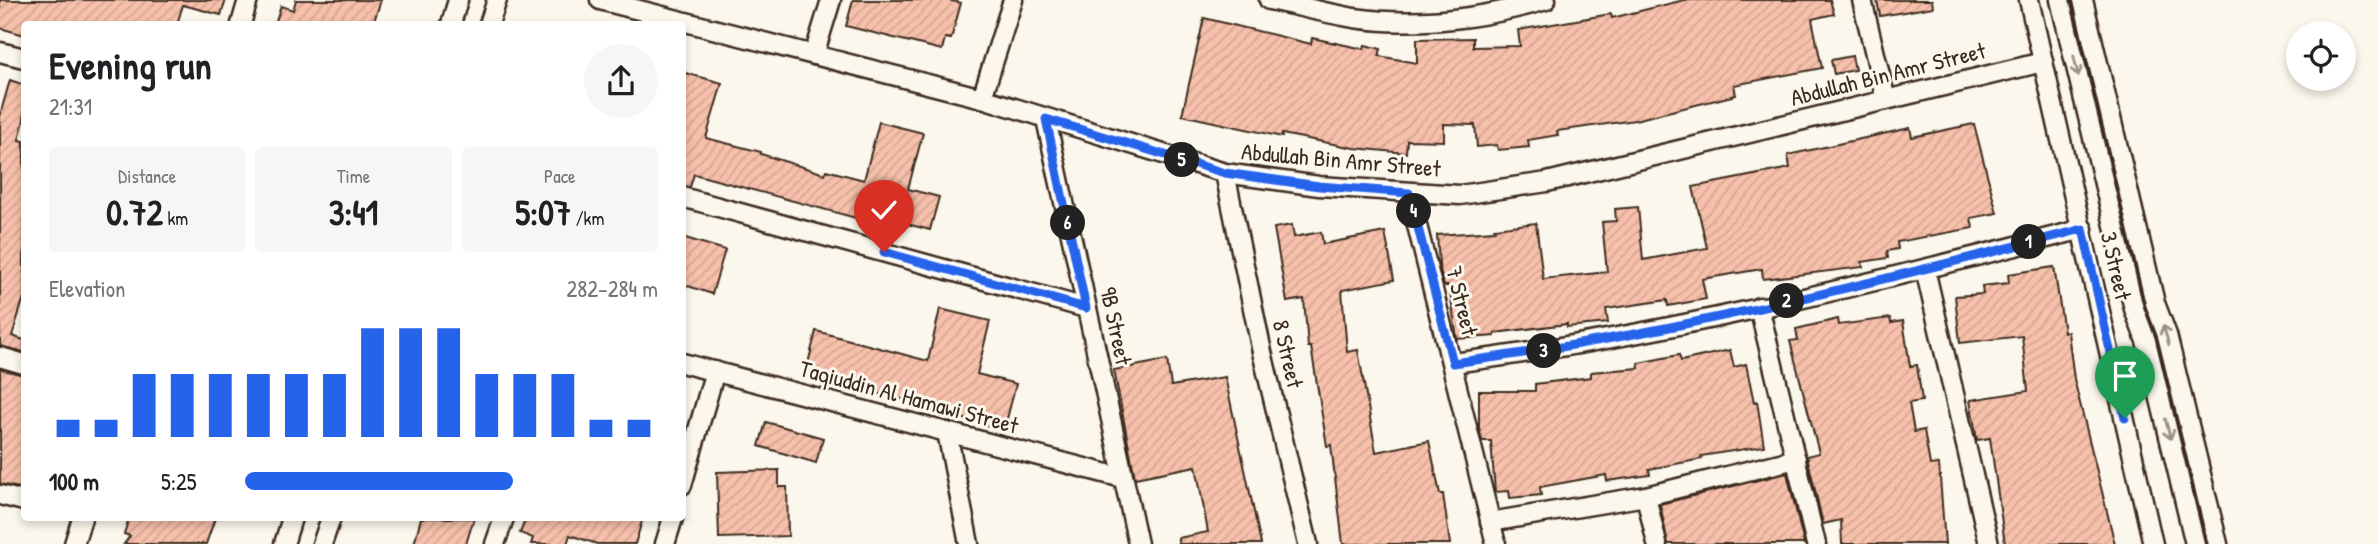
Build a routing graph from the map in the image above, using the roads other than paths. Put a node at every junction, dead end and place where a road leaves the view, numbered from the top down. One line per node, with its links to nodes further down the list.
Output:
1 (248, 0): 14 (street)
2 (458, 0): 15 (street)
3 (497, 0): 16 (street)
4 (600, 0): 13 (street, Abdullah Bin Amr Street)
5 (831, 0): 18 (street)
6 (1013, 0): 21 (street)
7 (1269, 0): 8 (street)
8 (1546, 0)
9 (1861, 0): 22 (street)
10 (2029, 0): 20 (street, 3 Street)
11 (2060, 0): 62 (street, one-way to 62)
12 (2083, 0): 63 (street, one-way to 12)
13 (663, 13): 18 (street, Abdullah Bin Amr Street)
14 (242, 21)
15 (452, 21)
16 (490, 21)
17 (0, 52): 19 (street)
18 (814, 55): 21 (street, Abdullah Bin Amr Street)
19 (21, 57)
20 (2043, 62): 22 (street, Abdullah Bin Amr Street); 27 (street, 3 Street)
21 (982, 98): 23 (street, Abdullah Bin Amr Street)
22 (1886, 100): 25 (street, Abdullah Bin Amr Street)
23 (1046, 119): 24 (street, Abdullah Bin Amr Street); 30 (street, 9B Street)
24 (1225, 173): 25 (street, Abdullah Bin Amr Street); 56 (street, 8 Street)
25 (1409, 193): 33 (street, 7 Street)
26 (686, 198): 30 (street)
27 (2083, 229): 28 (street); 61 (street, 3 Street)
28 (1925, 269): 29 (street); 60 (street)
29 (1759, 307): 33 (street); 37 (street)
30 (1086, 308): 39 (street, 9B Street)
31 (0, 357): 32 (street)
32 (21, 363)
33 (1453, 363): 48 (street, 7 Street)
34 (686, 364): 35 (street, Taqiuddin Al Hamawi Street)
35 (715, 371): 36 (street, Taqiuddin Al Hamawi Street); 38 (street)
36 (947, 432): 39 (street, Taqiuddin Al Hamawi Street); 54 (street)
37 (1796, 459): 41 (street); 59 (street)
38 (686, 471)
39 (1123, 478): 55 (street, 9B Street)
40 (0, 495): 42 (street)
41 (1646, 496): 48 (street); 58 (street)
42 (21, 500)
43 (81, 521): 49 (street)
44 (291, 521): 50 (street)
45 (330, 521): 51 (street)
46 (503, 521): 52 (street)
47 (672, 521): 53 (street)
48 (1490, 522): 57 (street, 7 Street)
49 (74, 544)
50 (284, 544)
51 (322, 544)
52 (495, 544)
53 (666, 544)
54 (970, 544)
55 (1138, 544)
56 (1308, 544)
57 (1496, 544)
58 (1657, 544)
59 (1816, 544)
60 (1989, 544)
61 (2153, 544)
62 (2195, 544)
63 (2218, 544)

